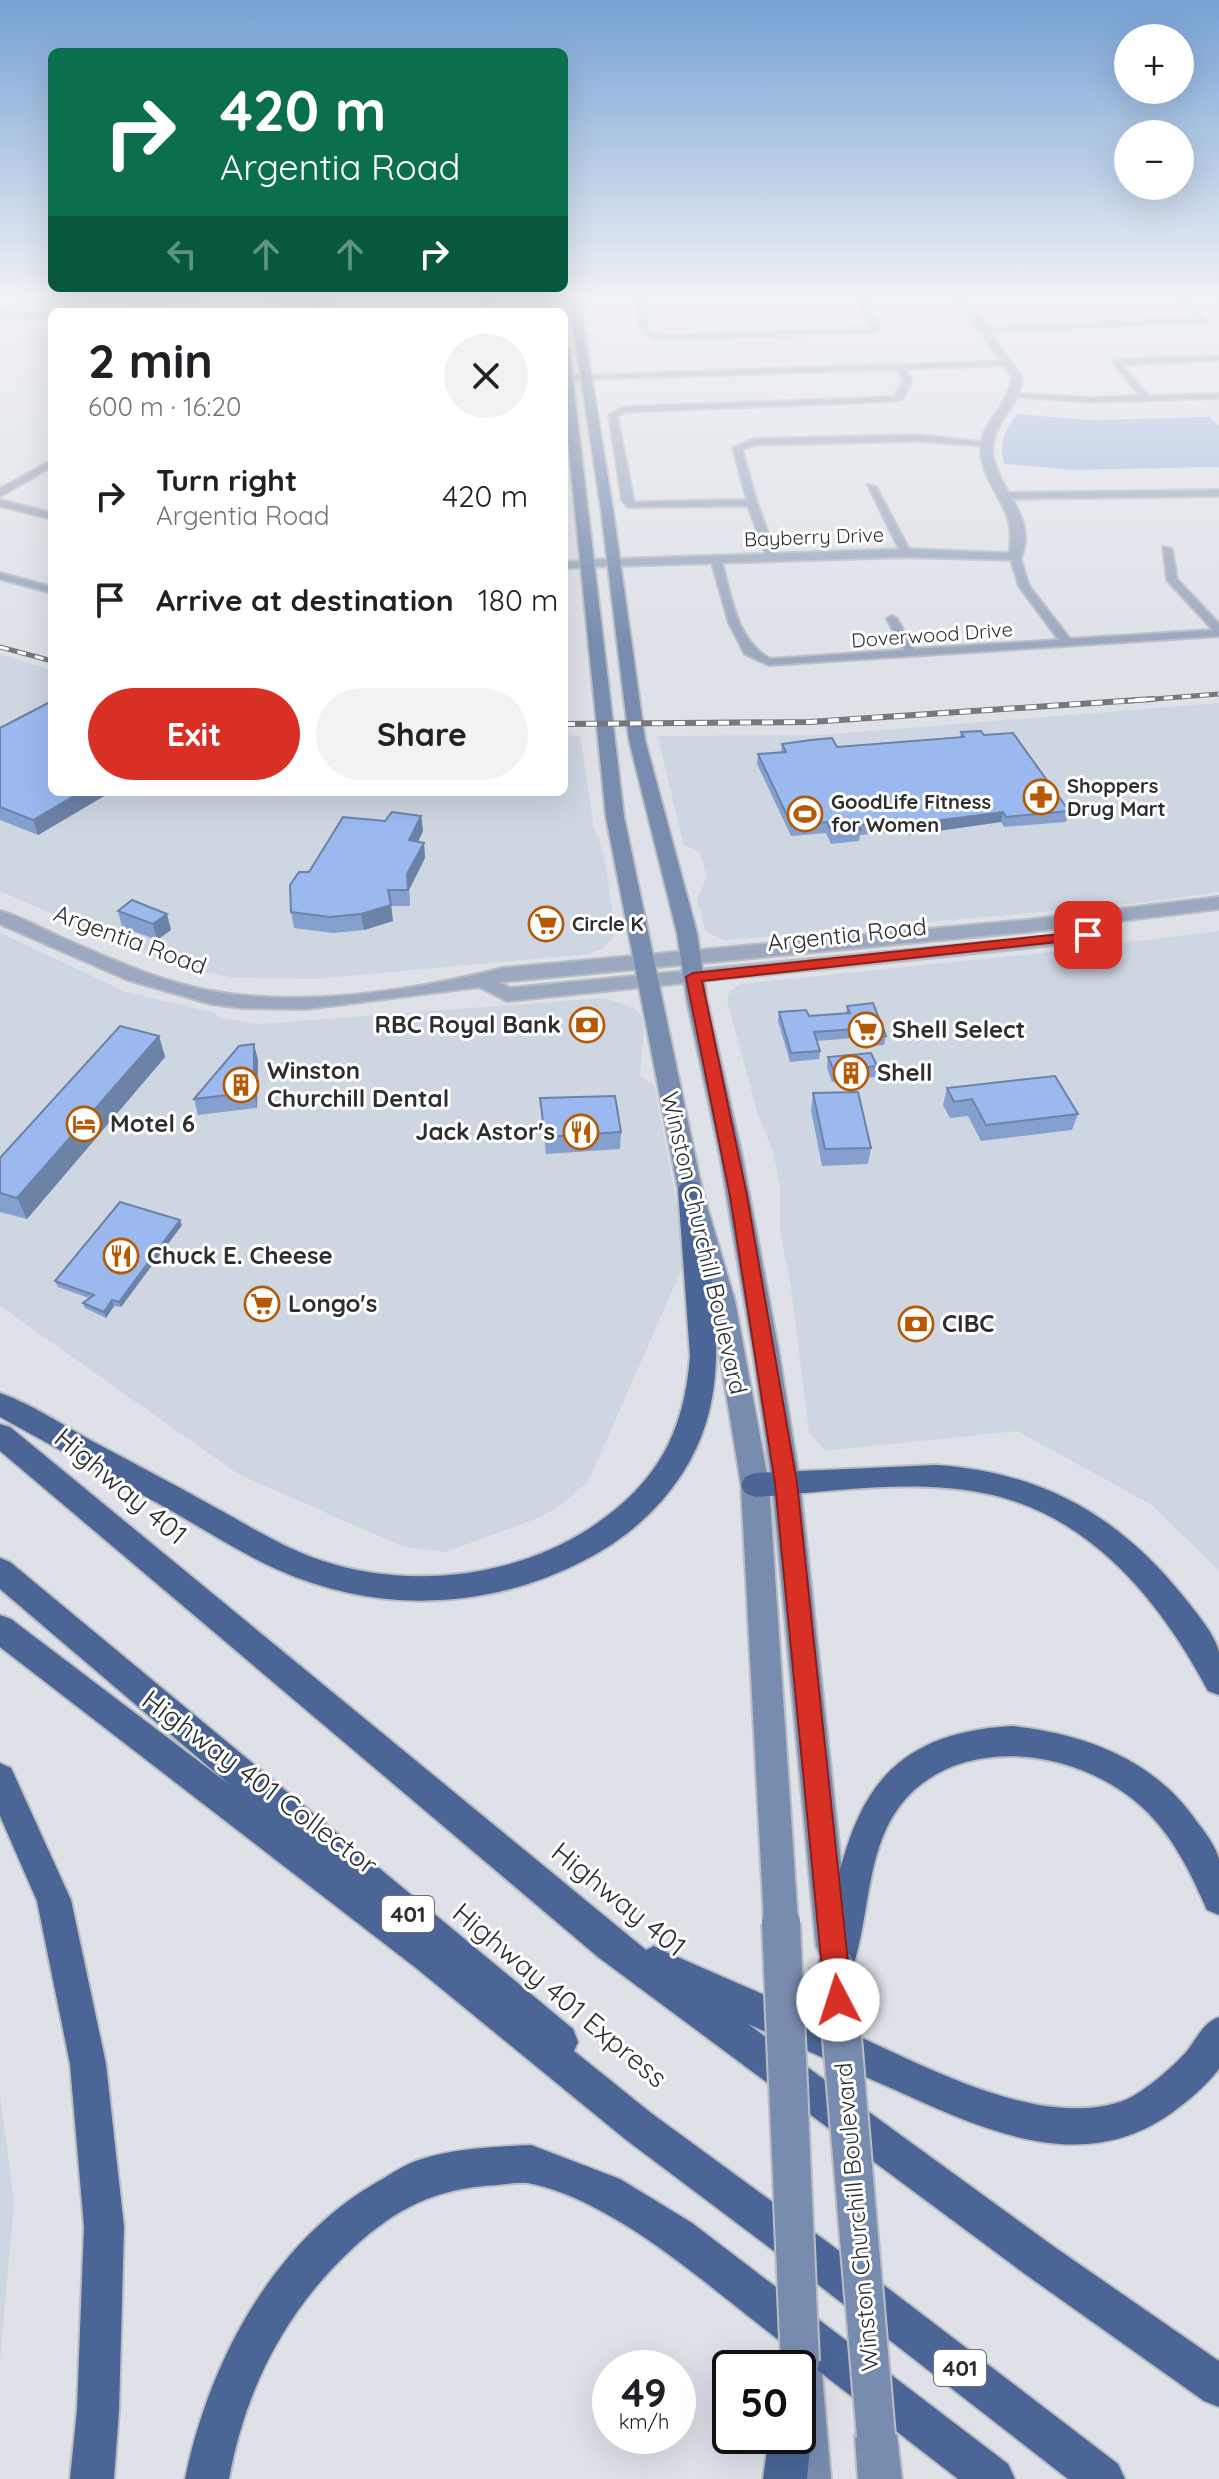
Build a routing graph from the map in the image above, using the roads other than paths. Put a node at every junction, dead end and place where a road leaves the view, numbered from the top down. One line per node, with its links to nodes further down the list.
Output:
1 (570, 413): 19 (main road, Winston Churchill Boulevard)
2 (591, 413): 20 (main road, Winston Churchill Boulevard)
3 (618, 413): 12 (street)
4 (1004, 413): 5 (street)
5 (987, 443): 10 (street); 12 (street)
6 (48, 465): 8 (street)
7 (871, 487): 15 (street)
8 (0, 493)
9 (1219, 493): 10 (street)
10 (1007, 496): 16 (street)
11 (0, 503): 13 (street)
12 (752, 503): 17 (street)
13 (48, 515)
14 (1167, 549): 25 (street)
15 (906, 553): 16 (street, Bayberry Drive); 17 (street, Bayberry Drive)
16 (1015, 557): 26 (street)
17 (772, 558): 18 (street, Bayberry Drive)
18 (716, 560): 20 (street, Bayberry Drive); 27 (street, Doverwood Drive)
19 (588, 564): 20 (street, Bayberry Drive); 21 (street); 32 (main road, Winston Churchill Boulevard)
20 (614, 564): 31 (main road, Winston Churchill Boulevard)
21 (568, 565)
22 (0, 576): 23 (street)
23 (48, 589)
24 (892, 619): 27 (street)
25 (1219, 631): 26 (street, Doverwood Drive)
26 (1067, 643): 27 (street, Doverwood Drive)
27 (912, 655)
28 (1219, 903): 31 (street, Argentia Road)
29 (0, 917): 32 (street, Argentia Road)
30 (1219, 920): 31 (street, Argentia Road)
31 (692, 967): 32 (street, Argentia Road); 36 (main road, Winston Churchill Boulevard)
32 (645, 971): 33 (main road, Winston Churchill Boulevard)
33 (690, 1189): 34 (highway); 37 (main road, Winston Churchill Boulevard)
34 (0, 1404)
35 (0, 1435): 43 (highway, Highway 401)
36 (786, 1483): 37 (highway); 40 (highway); 44 (main road, Winston Churchill Boulevard)
37 (755, 1485): 47 (main road, Winston Churchill Boulevard, bridge)
38 (0, 1571): 46 (highway, Highway 401 Express / 401)
39 (0, 1629): 46 (highway, Highway 401 Collector / 401)
40 (1219, 1681)
41 (0, 1779): 51 (highway)
42 (1219, 1898): 44 (highway)
43 (610, 1945): 45 (highway); 48 (highway, Highway 401)
44 (836, 1968): 55 (main road, Winston Churchill Boulevard, bridge)
45 (1219, 2035)
46 (816, 2258): 57 (highway, 401)
47 (798, 2350)
48 (1219, 2386)
49 (788, 2454): 53 (highway)
50 (807, 2454): 54 (main road, Winston Churchill Boulevard)
51 (92, 2479)
52 (207, 2479): 56 (highway)
53 (785, 2479)
54 (809, 2479)
55 (880, 2479)
56 (993, 2479)
57 (1103, 2479)

